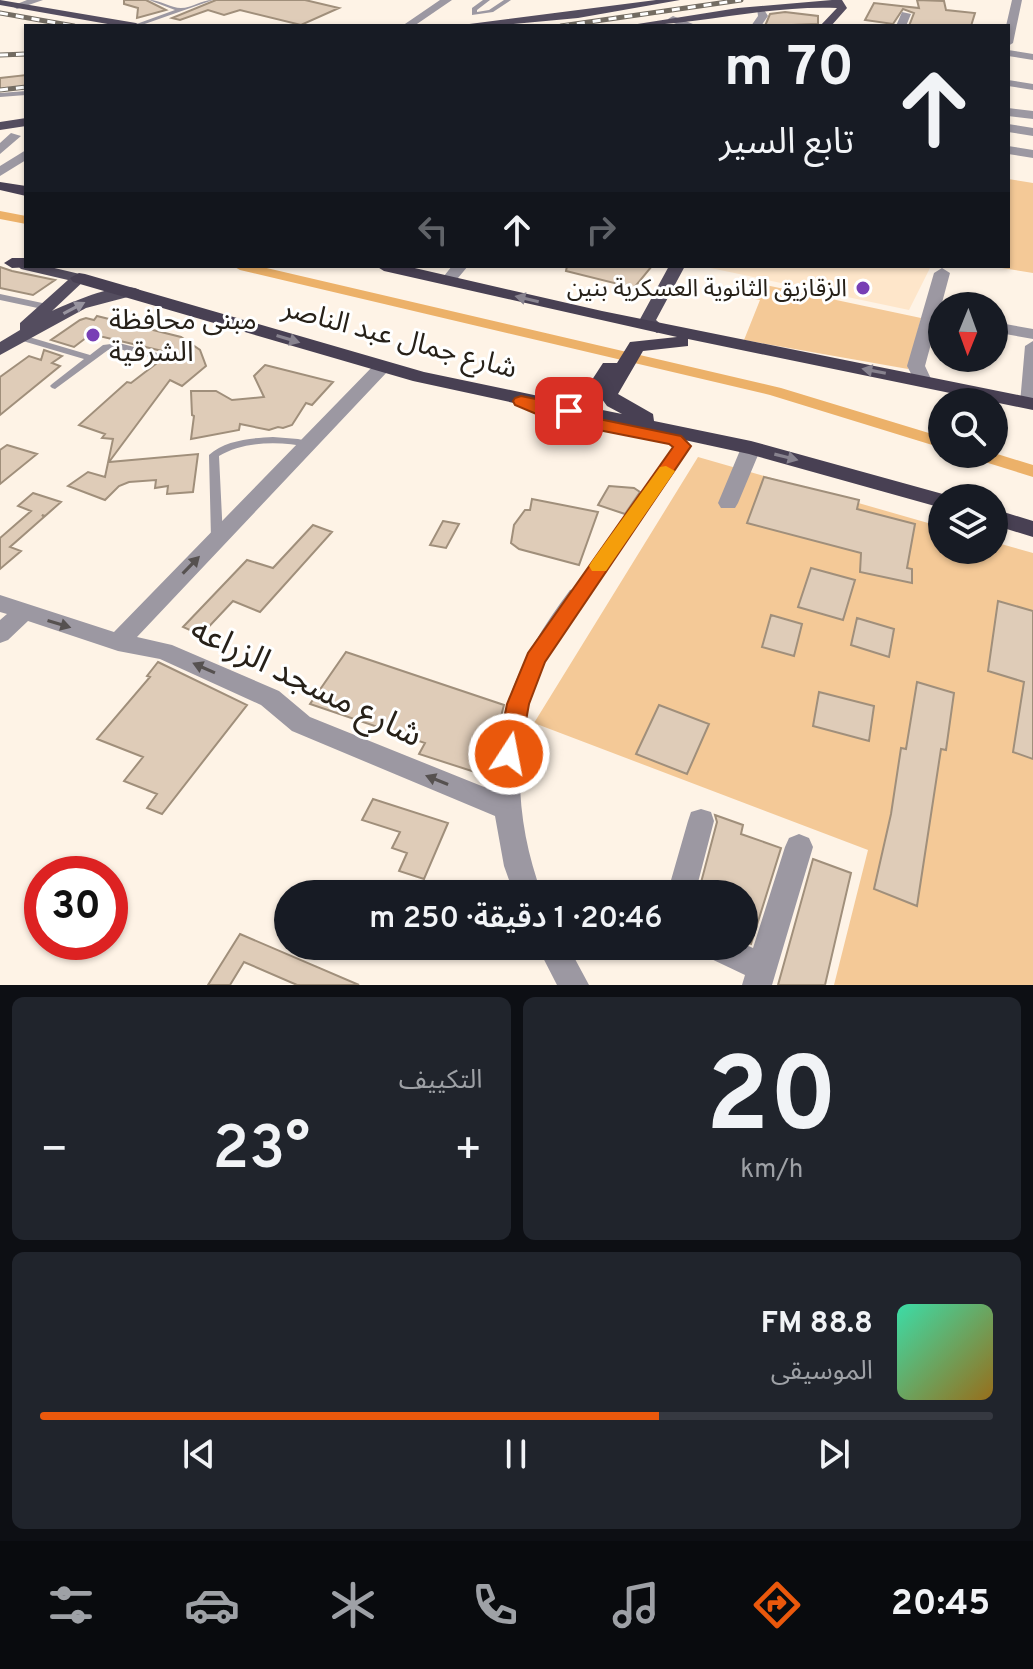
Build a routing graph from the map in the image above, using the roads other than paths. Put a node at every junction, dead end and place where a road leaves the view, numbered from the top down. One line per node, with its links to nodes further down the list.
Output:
1 (38, 0): 14 (street)
2 (152, 0): 17 (lane)
3 (210, 0): 17 (lane)
4 (447, 0): 24 (street)
5 (487, 0): 19 (lane)
6 (508, 0): 19 (lane)
7 (656, 0): 15 (street)
8 (675, 0): 15 (main road)
9 (688, 0): 15 (main road)
10 (815, 1): 12 (main road); 16 (main road)
11 (0, 2): 14 (main road)
12 (839, 3): 21 (main road)
13 (1019, 4): 31 (street)
14 (17, 6): 22 (main road)
15 (640, 6): 26 (main road)
16 (779, 7): 18 (street); 21 (main road); 27 (main road)
17 (180, 10): 23 (lane)
18 (760, 10): 27 (street); 28 (street)
19 (474, 14): 25 (lane)
20 (906, 14): 30 (street)
21 (835, 16): 29 (main road)
22 (123, 24)
23 (141, 24)
24 (410, 24)
25 (482, 24)
26 (491, 24)
27 (683, 24)
28 (757, 24)
29 (827, 24)
30 (902, 24)
31 (1010, 40)
32 (1010, 53): 33 (street)
33 (1033, 57)
34 (1010, 83): 35 (street)
35 (1033, 87)
36 (24, 93): 37 (lane)
37 (0, 95)
38 (1010, 112): 39 (street)
39 (1033, 115)
40 (24, 122): 41 (main road)
41 (0, 126)
42 (1010, 128): 43 (street)
43 (1033, 132)
44 (15, 136): 46 (street)
45 (1010, 150): 47 (street)
46 (0, 152): 48 (street)
47 (1033, 154)
48 (24, 157)
49 (24, 158): 50 (street)
50 (0, 172)
51 (0, 186): 52 (highway)
52 (24, 191)
53 (0, 192): 54 (highway)
54 (24, 197)
55 (53, 268): 60 (main road)
56 (393, 268): 62 (highway)
57 (458, 268): 62 (street)
58 (676, 268): 68 (main road)
59 (121, 270): 63 (highway)
60 (88, 272): 63 (highway, شارع جمال عبد الناصر); 66 (main road)
61 (942, 273): 64 (street)
62 (448, 281): 67 (highway, one-way to 62)
63 (133, 291): 72 (main road, one-way to 63); 79 (highway, شارع جمال عبد الناصر, one-way to 79)
64 (939, 292)
65 (0, 297): 66 (lane)
66 (47, 307): 72 (main road)
67 (602, 316): 68 (highway); 74 (highway)
68 (657, 328): 73 (highway)
69 (1008, 330): 70 (street)
70 (1033, 334)
71 (928, 336): 80 (street)
72 (19, 337): 76 (main road); 78 (lane)
73 (727, 342): 74 (highway); 80 (highway, one-way to 73)
74 (632, 344): 82 (highway)
75 (1033, 346): 84 (street)
76 (0, 350)
77 (158, 356): 78 (lane)
78 (91, 358): 81 (lane)
79 (382, 367): 83 (highway, شارع جمال عبد الناصر); 87 (street)
80 (923, 381): 84 (highway)
81 (55, 386)
82 (602, 392): 85 (highway); 86 (highway)
83 (521, 401): 85 (highway, شارع جمال عبد الناصر); 94 (lane)
84 (1031, 404)
85 (542, 405): 86 (highway, شارع جمال عبد الناصر)
86 (676, 432): 88 (highway, شارع جمال عبد الناصر)
87 (308, 444): 93 (street); 93 (lane)
88 (751, 448): 89 (highway, شارع جمال عبد الناصر, one-way to 89); 90 (street)
89 (928, 497)
90 (728, 503)
91 (1008, 521): 92 (highway)
92 (1033, 529)
93 (217, 538): 98 (street, one-way to 93)
94 (578, 596): 99 (street)
95 (0, 603): 96 (street, شارع مسجد الزراعه)
96 (23, 612): 97 (street); 98 (street, شارع مسجد الزراعه, one-way to 98)
97 (0, 634)
98 (118, 642): 99 (street, شارع مسجد الزراعه, one-way to 98)
99 (509, 809): 102 (street)
100 (701, 821): 103 (street)
101 (799, 847): 106 (street)
102 (524, 880)
103 (685, 880)
104 (560, 960): 107 (street)
105 (736, 960): 106 (street)
106 (760, 976)
107 (574, 985)

